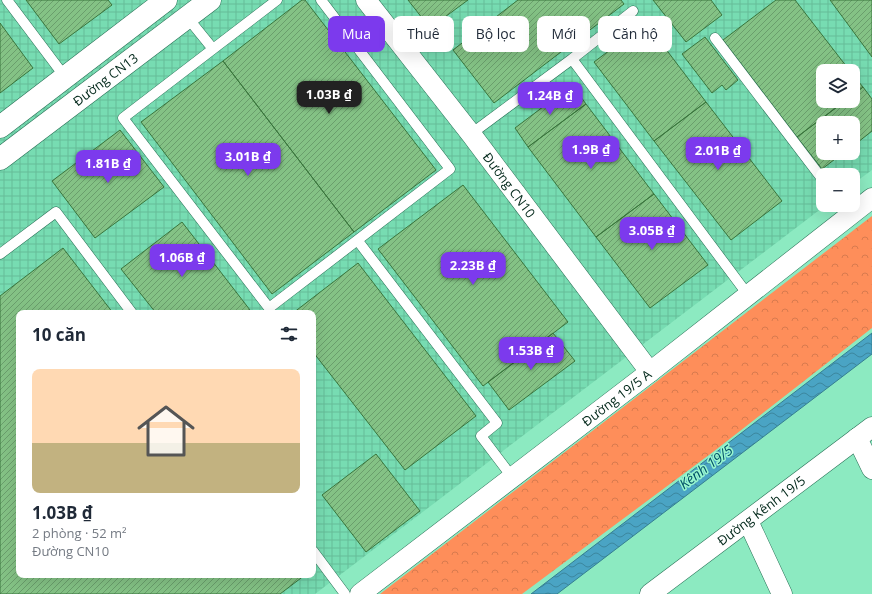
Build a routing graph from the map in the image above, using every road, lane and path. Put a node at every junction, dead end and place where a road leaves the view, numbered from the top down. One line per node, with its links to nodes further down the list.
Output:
1 (7, 0): 12 (lane)
2 (166, 0): 12 (street, Đường CN13)
3 (210, 0): 8 (street, Đường CN13)
4 (277, 0): 10 (lane)
5 (321, 0): 20 (lane)
6 (366, 0): 14 (street, Đường CN10)
7 (634, 11): 11 (lane)
8 (187, 17): 10 (lane); 15 (street, Đường CN13)
9 (715, 38): 16 (lane)
10 (213, 49): 20 (lane)
11 (572, 59): 14 (lane); 22 (lane)
12 (65, 78): 13 (street, Đường CN13)
13 (0, 127)
14 (471, 134): 24 (street, Đường CN10)
15 (0, 159)
16 (816, 171)
17 (872, 198): 18 (street, Đường 19/5 A)
18 (860, 204)
19 (844, 212): 22 (street, Đường 19/5 A)
20 (358, 241): 27 (lane)
21 (0, 254): 23 (lane)
22 (748, 295): 24 (street, Đường 19/5 A)
23 (130, 310)
24 (650, 372): 27 (street, Đường 19/5 A)
25 (865, 433): 26 (street); 28 (street, Đường Kênh 19/5)
26 (872, 469)
27 (512, 477): 31 (street, Đường 19/5 A)
28 (748, 521): 32 (street, Đường Kênh 19/5); 33 (street)
29 (316, 556): 30 (lane)
30 (345, 594)
31 (360, 594)
32 (650, 594)
33 (782, 594)

